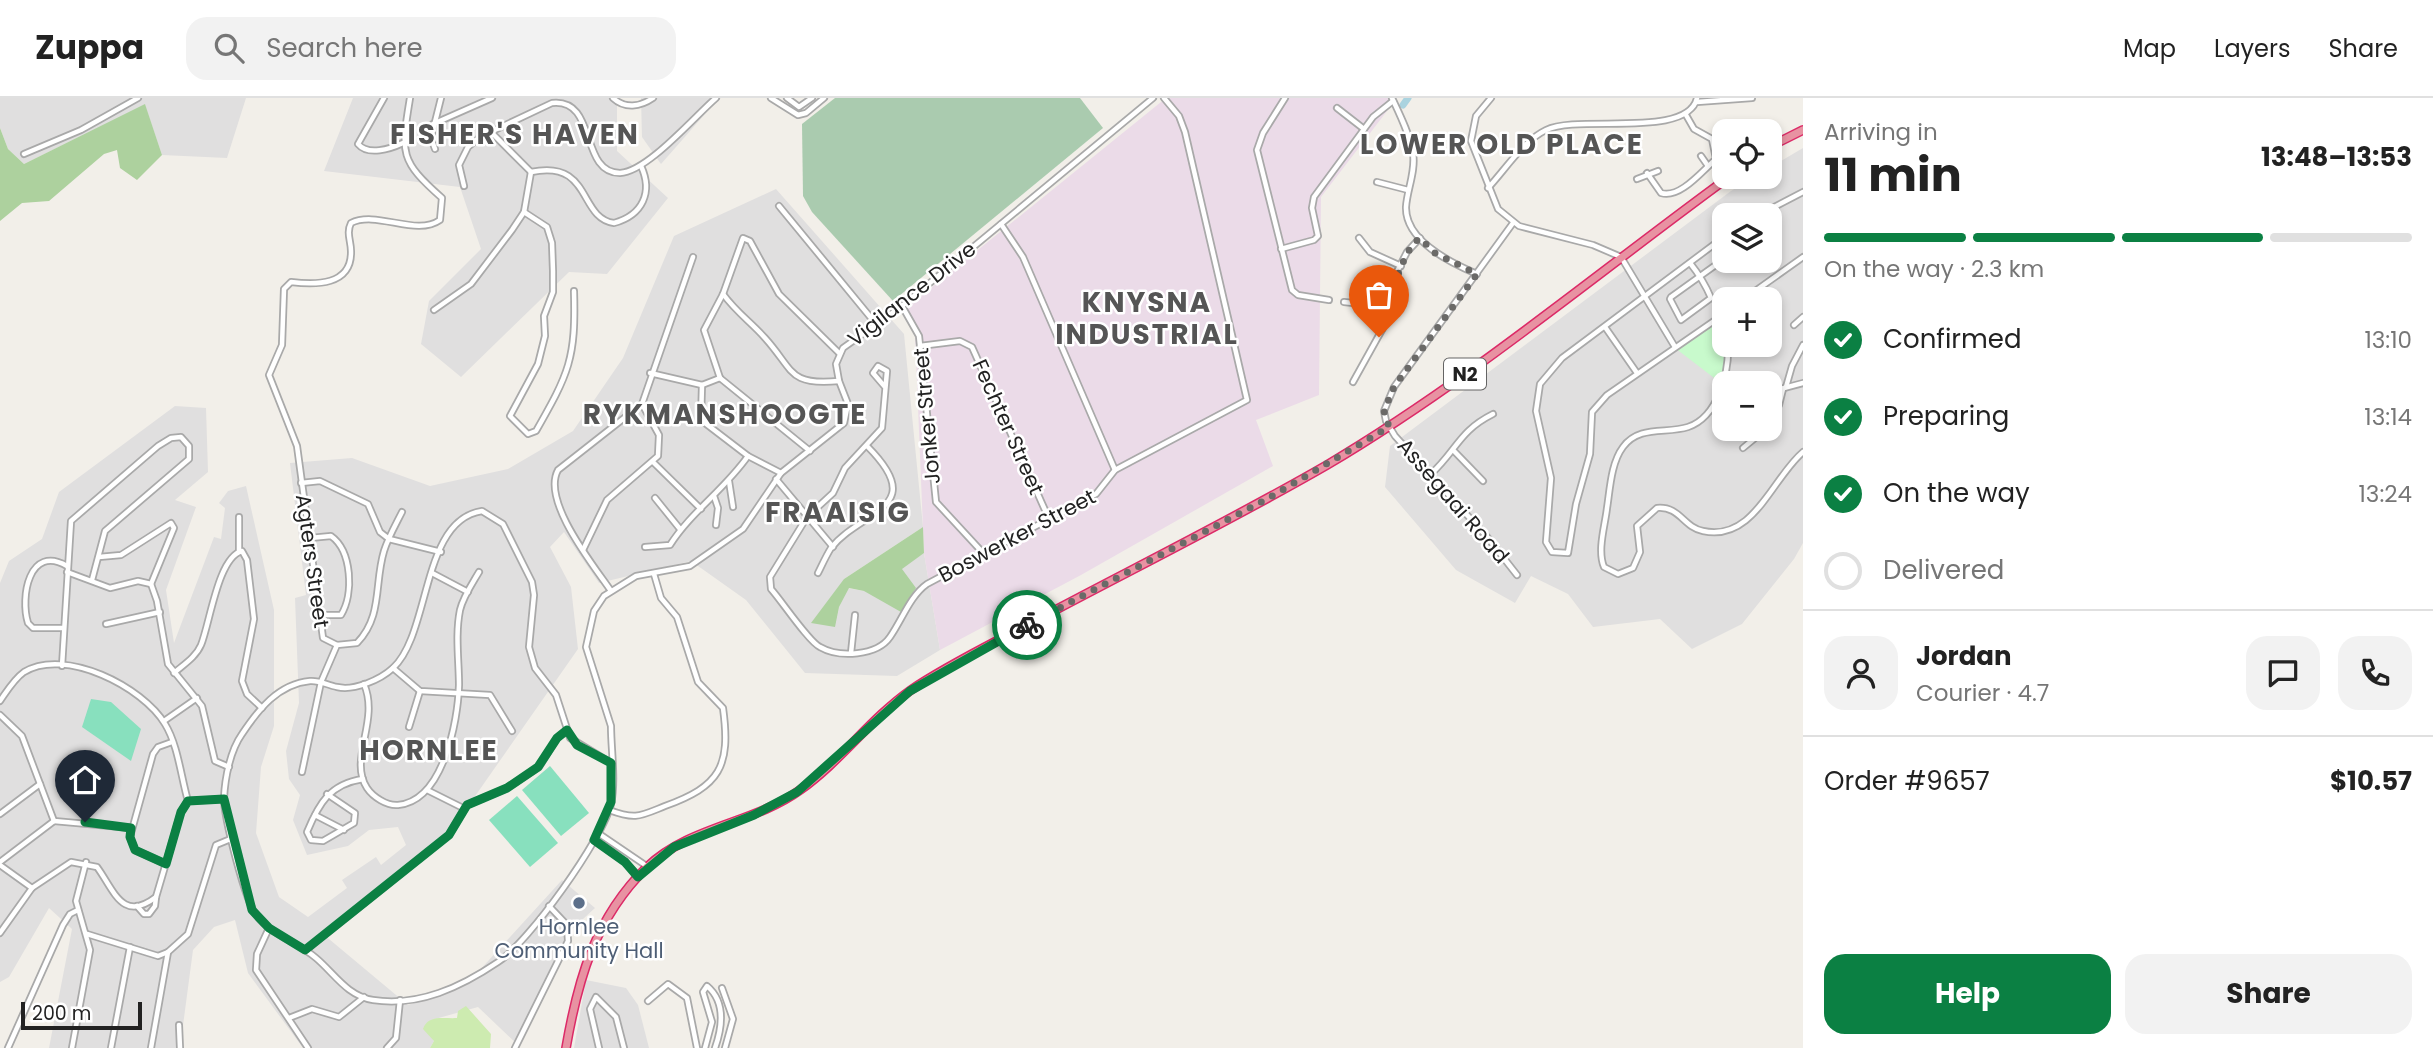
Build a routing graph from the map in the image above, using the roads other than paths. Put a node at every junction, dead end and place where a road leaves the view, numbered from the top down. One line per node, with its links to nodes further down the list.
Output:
1 (138, 98): 32 (street)
2 (384, 98): 30 (street)
3 (410, 98): 30 (street)
4 (441, 98): 25 (street)
5 (476, 98): 22 (street)
6 (492, 98): 22 (street)
7 (613, 98): 8 (street)
8 (653, 98)
9 (716, 98): 34 (street)
10 (771, 98): 12 (street)
11 (787, 98): 18 (street)
12 (824, 98)
13 (1153, 98): 50 (street, Vigilance Drive)
14 (1164, 98): 103 (street, Boswerker Street)
15 (1285, 98): 54 (street)
16 (1492, 98): 42 (street)
17 (1752, 98): 20 (street); 21 (street)
18 (809, 99)
19 (1393, 99): 26 (street); 44 (street)
20 (1697, 100): 24 (street)
21 (1759, 100)
22 (479, 104): 25 (street)
23 (1337, 108): 26 (street)
24 (1686, 115): 35 (street); 42 (street)
25 (433, 124): 31 (street)
26 (1364, 129): 54 (street)
27 (1803, 130): 29 (highway)
28 (491, 132): 34 (street); 37 (street); 41 (street)
29 (1782, 140)
30 (402, 143): 109 (street, Agters Street)
31 (435, 149)
32 (24, 154)
33 (1701, 156): 35 (street)
34 (641, 166): 37 (street)
35 (1708, 166): 38 (street)
36 (1658, 171): 38 (street)
37 (531, 172): 48 (street)
38 (1647, 173): 39 (street)
39 (1637, 179)
40 (1377, 182): 44 (street)
41 (464, 186)
42 (1488, 188): 49 (street)
43 (1713, 189): 56 (highway, N2)
44 (1408, 190): 52 (street)
45 (1803, 192): 46 (street)
46 (1782, 203)
47 (779, 206): 74 (street)
48 (524, 212): 64 (street); 71 (street)
49 (1513, 223): 56 (street); 61 (street)
50 (1001, 224): 70 (street, Vigilance Drive); 103 (street)
51 (1359, 238): 59 (street)
52 (1420, 238): 59 (street); 61 (street)
53 (1712, 246): 58 (street)
54 (1282, 249): 67 (street)
55 (693, 257): 81 (street)
56 (1621, 257): 66 (street); 94 (highway, N2)
57 (1803, 257): 63 (street)
58 (1690, 262): 62 (street); 66 (street)
59 (1401, 266): 68 (street)
60 (1712, 268): 62 (street)
61 (1477, 274): 94 (street)
62 (1700, 277): 62 (street)
63 (1761, 287)
64 (574, 291)
65 (723, 295): 80 (street); 83 (street); 84 (street)
66 (1646, 296): 76 (street); 79 (street)
67 (1329, 300)
68 (1379, 301): 69 (street); 85 (street)
69 (1344, 302)
70 (902, 306): 74 (street, Vigilance Drive); 78 (street, Jonker Street)
71 (434, 310)
72 (1803, 317): 75 (street)
73 (1712, 323): 79 (street)
74 (876, 324): 80 (street, Vigilance Drive)
75 (1794, 325)
76 (1605, 327): 82 (street); 82 (street)
77 (1803, 345): 89 (street)
78 (920, 346): 117 (street, Fechter Street); 127 (street, Jonker Street)
79 (1675, 347): 82 (street)
80 (839, 353): 84 (street, Vigilance Drive)
81 (650, 373): 87 (street); 92 (street)
82 (1637, 373)
83 (720, 378): 87 (street); 98 (street)
84 (839, 382): 98 (street, Vigilance Drive)
85 (1353, 382)
86 (1803, 383): 89 (street)
87 (702, 385): 101 (street)
88 (885, 387): 88 (street); 96 (street)
89 (1784, 388): 90 (street)
90 (1782, 395)
91 (1712, 403): 100 (street)
92 (642, 404): 102 (street); 124 (street)
93 (1493, 414): 99 (street)
94 (1389, 427): 105 (street, Assegaai Road); 184 (highway, N2)
95 (1751, 441): 97 (street)
96 (867, 446): 116 (street); 123 (street)
97 (1742, 448)
98 (810, 451): 104 (street, Vigilance Drive)
99 (1454, 451): 105 (street); 108 (street)
100 (1803, 452)
101 (748, 456): 104 (street); 107 (street)
102 (653, 462): 113 (street); 124 (street)
103 (1115, 470): 117 (street, Boswerker Street)
104 (781, 472): 106 (street, Vigilance Drive)
105 (1430, 474): 134 (street, Assegaai Road)
106 (776, 479): 116 (street); 133 (street, Vigilance Drive)
107 (729, 481): 110 (street); 112 (street)
108 (1483, 481)
109 (301, 483): 120 (street, Agters Street); 121 (street)
110 (714, 496): 113 (street); 118 (street)
111 (655, 498): 119 (street)
112 (733, 507)
113 (701, 509): 119 (street)
114 (402, 512): 121 (street)
115 (239, 517): 125 (street)
116 (807, 517): 123 (street); 145 (street)
117 (1049, 519): 127 (street, Boswerker Street)
118 (716, 525)
119 (680, 529): 122 (street)
120 (310, 538): 140 (street, Agters Street); 140 (street)
121 (389, 539): 126 (street); 144 (street)
122 (645, 547)
123 (832, 547): 132 (street)
124 (583, 550): 137 (street)
125 (239, 551): 148 (street); 155 (street)
126 (440, 552): 131 (street); 159 (street)
127 (984, 554): 145 (street, Boswerker Street)
128 (99, 557): 129 (street); 135 (street); 136 (street)
129 (67, 569): 135 (street); 143 (street); 143 (street)
130 (479, 572): 138 (street)
131 (432, 573): 138 (street); 147 (street)
132 (818, 573)
133 (654, 574): 137 (street, Vigilance Drive); 172 (street)
134 (1517, 575)
135 (92, 580): 136 (street)
136 (151, 584): 139 (street)
137 (611, 591): 162 (street)
138 (468, 592): 152 (street)
139 (160, 612): 142 (street); 148 (street)
140 (322, 615): 144 (street, Agters Street)
141 (855, 615): 145 (street)
142 (106, 624)
143 (63, 628): 146 (street)
144 (337, 645): 149 (street)
145 (850, 653)
146 (62, 666): 154 (street); 157 (street)
147 (393, 668): 150 (street); 151 (street)
148 (174, 673): 153 (street)
149 (321, 682): 150 (street); 155 (street); 164 (street)
150 (364, 684): 165 (street)
151 (420, 691): 152 (street); 158 (street)
152 (458, 692): 160 (street); 167 (street)
153 (197, 698): 157 (street); 163 (street)
154 (0, 701)
155 (262, 708): 163 (street)
156 (0, 715): 166 (street)
157 (164, 721): 161 (street)
158 (409, 727)
159 (567, 730): 162 (street); 171 (street)
160 (512, 731)
161 (172, 742): 170 (street); 176 (street)
162 (611, 763): 172 (street)
163 (229, 767): 169 (street)
164 (302, 772)
165 (363, 779): 167 (street); 168 (street)
166 (40, 784): 173 (street); 175 (street)
167 (427, 790): 171 (street)
168 (327, 794): 174 (street); 177 (street)
169 (224, 799): 170 (street); 179 (street)
170 (188, 801): 183 (street)
171 (463, 808): 195 (street)
172 (609, 810): 178 (street)
173 (0, 814)
174 (316, 815): 177 (street); 177 (street)
175 (54, 821): 176 (street); 182 (street)
176 (131, 828): 183 (street)
177 (345, 831)
178 (598, 833): 180 (street); 184 (street)
179 (233, 838): 191 (street); 196 (street)
180 (594, 840): 185 (street); 188 (street)
181 (86, 862): 186 (street); 189 (street); 190 (street)
182 (0, 864): 186 (street)
183 (166, 864): 187 (street)
184 (648, 867): 185 (highway, N2)
185 (638, 877): 213 (highway, N2)
186 (32, 888): 192 (street)
187 (156, 897): 189 (street); 189 (street)
188 (549, 905): 199 (street); 212 (street)
189 (137, 906)
190 (78, 910): 193 (street); 204 (street)
191 (269, 928): 195 (street); 201 (street)
192 (0, 933)
193 (86, 933): 194 (street); 205 (street)
194 (130, 947): 196 (street); 206 (street)
195 (305, 950): 198 (street)
196 (168, 952): 207 (street)
197 (722, 988): 219 (street)
198 (364, 998): 199 (street); 201 (street)
199 (400, 1000): 203 (street)
200 (649, 1001): 216 (street)
201 (289, 1018): 209 (street)
202 (179, 1025): 208 (street)
203 (393, 1043): 210 (street); 211 (street)
204 (8, 1048)
205 (72, 1048)
206 (111, 1048)
207 (151, 1048)
208 (180, 1048)
209 (308, 1048)
210 (387, 1048)
211 (398, 1048)
212 (515, 1048)
213 (566, 1048)
214 (599, 1048): 215 (street)
215 (624, 1048)
216 (697, 1048)
217 (705, 1048): 218 (street)
218 (715, 1048)
219 (725, 1048)

